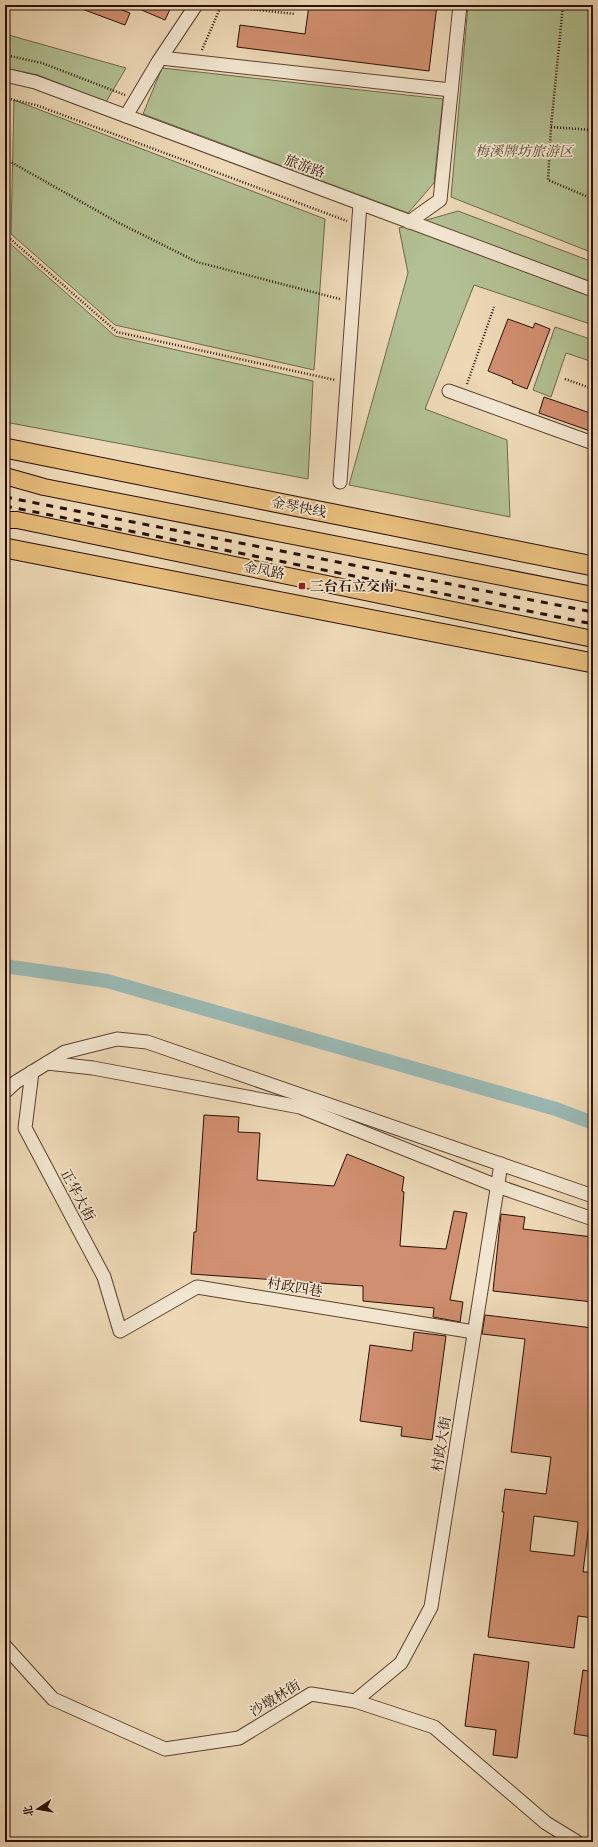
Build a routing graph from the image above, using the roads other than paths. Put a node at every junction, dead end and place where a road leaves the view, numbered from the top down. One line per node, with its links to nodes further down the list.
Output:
1 (196, 5): 3 (street)
2 (460, 5): 5 (street)
3 (161, 58): 5 (street); 6 (street)
4 (5, 75): 6 (street, 旅游路)
5 (451, 90): 8 (street)
6 (126, 116): 7 (street, 旅游路)
7 (360, 204): 8 (street, 旅游路); 14 (street)
8 (409, 222): 9 (street, 旅游路)
9 (593, 290)
10 (449, 391): 11 (street)
11 (593, 443)
12 (5, 448): 17 (highway, 金琴快线)
13 (5, 476): 18 (main road)
14 (340, 482)
15 (9, 519): 19 (main road, 金凤路)
16 (5, 548): 20 (highway)
17 (593, 566)
18 (593, 595)
19 (593, 639)
20 (593, 663)
21 (46, 1063): 22 (street); 24 (street); 25 (street)
22 (32, 1072): 23 (street); 28 (street, 正华大街)
23 (5, 1092)
24 (501, 1164): 25 (street, 村政大街); 26 (street)
25 (497, 1186): 27 (street); 29 (street, 村政大街)
26 (593, 1196)
27 (593, 1219)
28 (120, 1331): 29 (street, 村政四巷)
29 (474, 1332): 31 (street, 村政大街)
30 (5, 1646): 31 (street, 沙墩林街)
31 (355, 1701): 32 (street, 沙墩林街)
32 (577, 1842)

